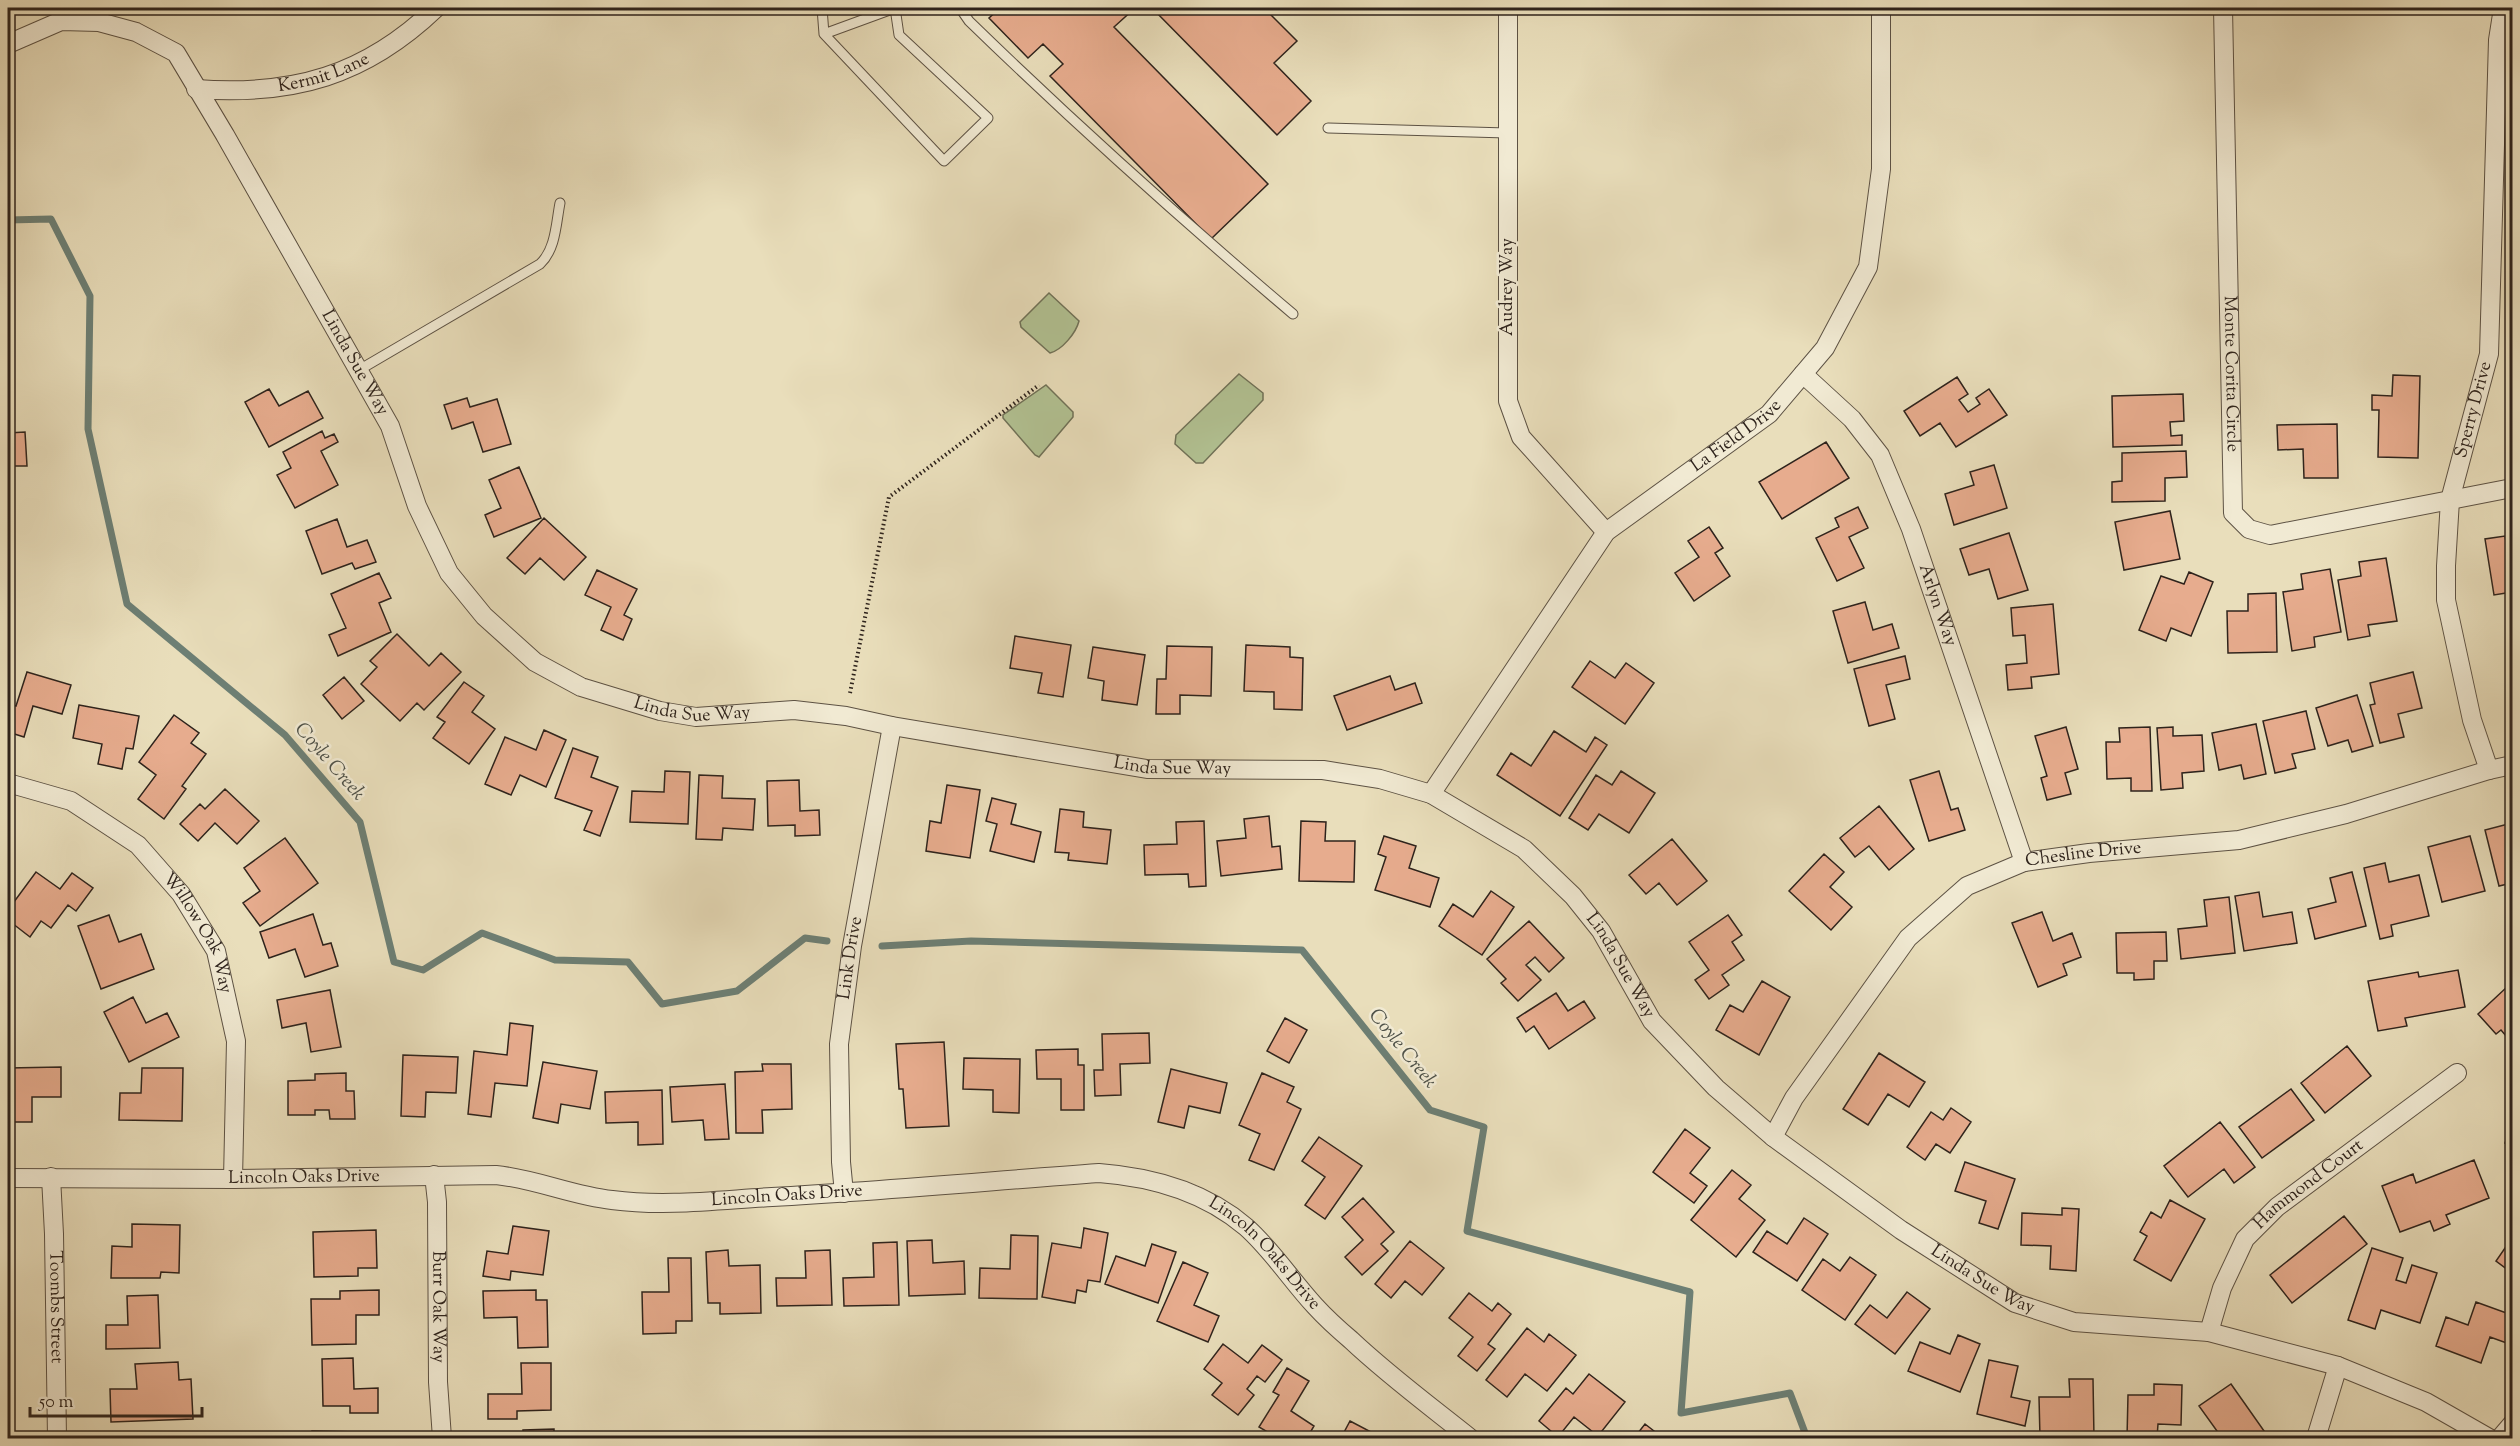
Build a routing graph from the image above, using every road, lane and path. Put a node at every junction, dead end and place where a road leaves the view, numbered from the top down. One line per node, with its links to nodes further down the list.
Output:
1 (436, 8): 11 (street, Kermit Lane)
2 (822, 8): 9 (lane)
3 (895, 8): 9 (lane); 9 (lane)
4 (960, 8): 15 (lane)
5 (1508, 8): 13 (street, Audrey Way)
6 (1881, 8): 17 (street, La Field Drive)
7 (2223, 8): 20 (street, Monte Corita Circle)
8 (2503, 8): 20 (street, Sperry Drive)
9 (824, 34)
10 (8, 44): 11 (street, Linda Sue Way)
11 (196, 89): 16 (street, Linda Sue Way)
12 (1328, 128): 13 (lane)
13 (1507, 133): 21 (street, Audrey Way)
14 (560, 203): 16 (lane)
15 (1293, 314)
16 (359, 370): 23 (street, Linda Sue Way)
17 (1803, 374): 21 (street, La Field Drive); 28 (street, Arlyn Way)
18 (1039, 385): 22 (path)
19 (2512, 488): 20 (street, Monte Corita Circle)
20 (2450, 500): 25 (street, Sperry Drive)
21 (1606, 532): 27 (street, La Field Drive)
22 (850, 693)
23 (892, 726): 27 (street, Linda Sue Way); 35 (street, Link Drive)
24 (2512, 765): 25 (street, Chesline Drive)
25 (2489, 770): 28 (street, Chesline Drive)
26 (8, 783): 34 (street, Willow Oak Way)
27 (1431, 794): 30 (street, Linda Sue Way)
28 (2024, 862): 30 (street, Chesline Drive)
29 (2457, 1073): 36 (street, Hammond Court)
30 (1773, 1137): 36 (street, Linda Sue Way)
31 (434, 1175): 34 (street, Lincoln Oaks Drive); 35 (street, Lincoln Oaks Drive); 40 (street, Burr Oak Way)
32 (51, 1177): 33 (street, Lincoln Oaks Drive); 34 (street, Lincoln Oaks Drive); 39 (street, Toombs Street)
33 (8, 1178)
34 (233, 1179)
35 (844, 1193): 41 (street, Lincoln Oaks Drive)
36 (2209, 1332): 37 (street, Linda Sue Way)
37 (2338, 1366): 42 (street); 43 (street, Linda Sue Way)
38 (2512, 1424): 44 (street)
39 (57, 1438)
40 (442, 1438)
41 (1470, 1438)
42 (2316, 1438)
43 (2489, 1438)
44 (2500, 1438)

